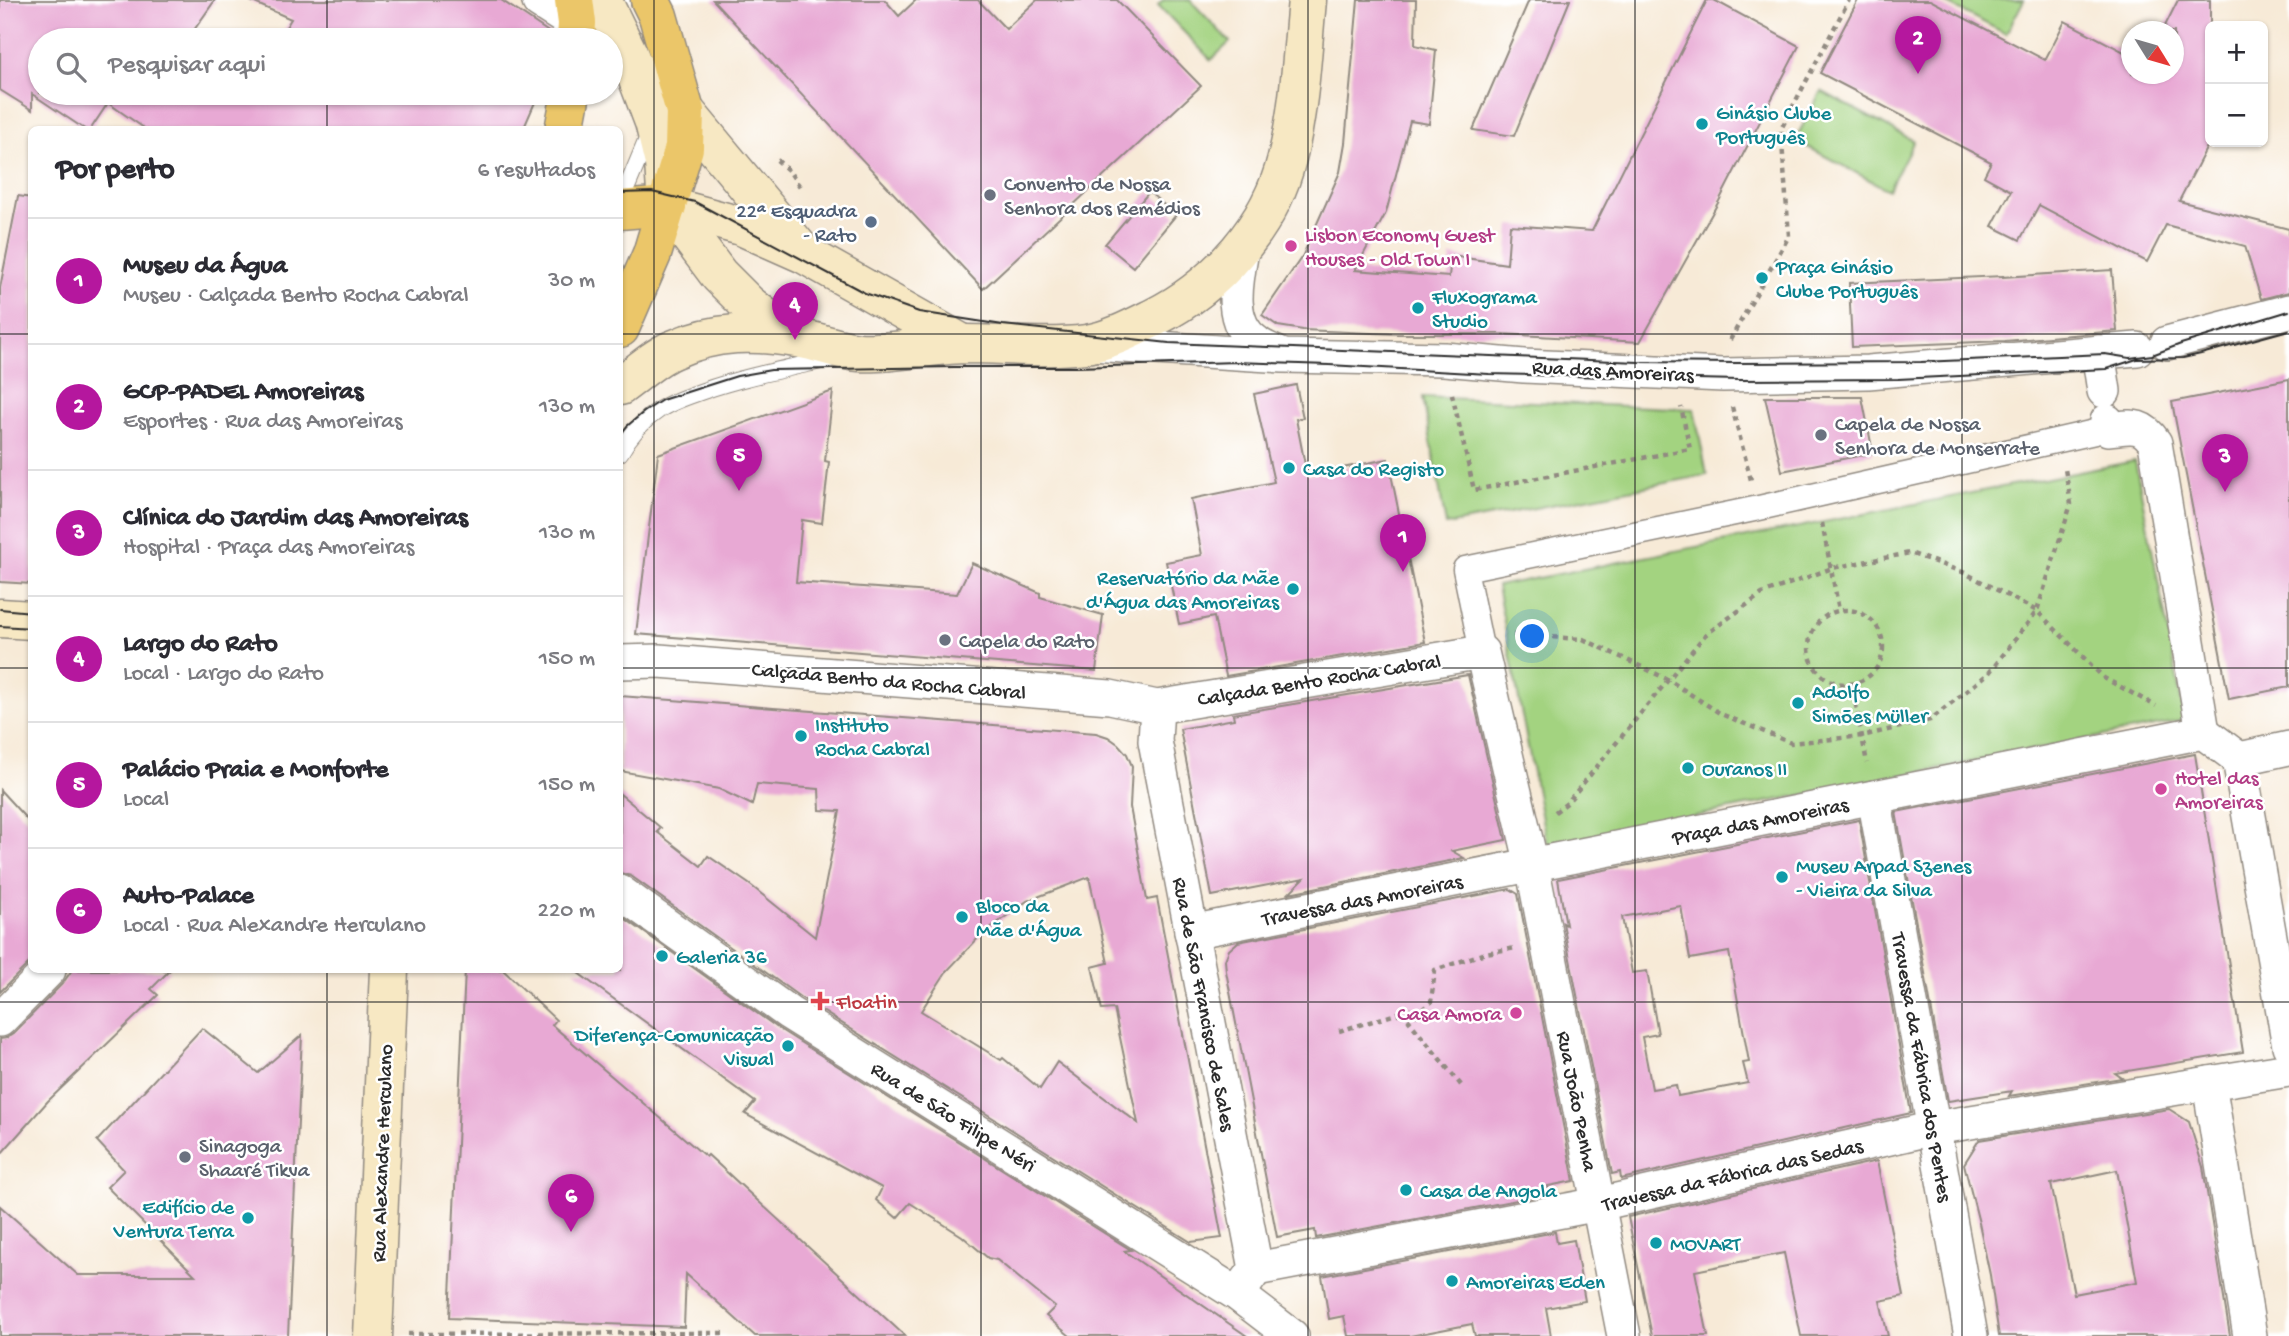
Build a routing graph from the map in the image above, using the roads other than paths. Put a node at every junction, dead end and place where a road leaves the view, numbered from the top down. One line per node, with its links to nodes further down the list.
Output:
1 (541, 0): 4 (street)
2 (650, 0): 7 (main road)
3 (1307, 0): 12 (main road)
4 (594, 28)
5 (623, 57): 7 (main road)
6 (569, 105): 8 (main road)
7 (674, 109): 9 (lane); 10 (main road); 13 (main road)
8 (565, 126)
9 (623, 199)
10 (667, 206): 11 (main road); 13 (main road); 15 (main road); 16 (main road)
11 (623, 210)
12 (1243, 245): 18 (main road); 21 (street)
13 (804, 254): 17 (main road)
14 (2289, 311): 20 (street, Rua das Amoreiras)
15 (623, 321)
16 (806, 340): 19 (main road); 22 (main road)
17 (963, 344): 18 (main road); 19 (main road)
18 (1089, 344): 21 (street, Rua das Amoreiras)
19 (858, 352): 24 (lane)
20 (2098, 352): 21 (street, Rua das Amoreiras); 23 (street)
21 (1283, 356)
22 (623, 384)
23 (2107, 414): 27 (street); 30 (street)
24 (623, 448)
25 (0, 618): 26 (main road)
26 (28, 620)
27 (1480, 641): 29 (street, Calçada Bento Rocha Cabral); 34 (street)
28 (623, 662): 29 (street, Calçada Bento da Rocha Cabral)
29 (1157, 706): 36 (street, Rua de São Francisco de Sales)
30 (2203, 732): 32 (street); 33 (street, Praça das Amoreiras)
31 (2289, 748): 32 (street)
32 (2239, 759): 40 (street)
33 (1874, 797): 34 (street, Praça das Amoreiras); 43 (street, Travessa da Fábrica dos Pentes)
34 (1528, 851): 36 (street, Travessa das Amoreiras); 44 (street, Rua João Penha)
35 (623, 894): 45 (street, Rua de São Filipe Néri)
36 (1191, 932): 45 (street, Rua de São Francisco de Sales)
37 (46, 973): 39 (street)
38 (389, 973): 46 (main road, Rua Alexandre Herculano)
39 (0, 1020)
40 (2289, 1045)
41 (2289, 1070): 42 (street, Travessa da Fábrica das Sedas)
42 (2209, 1083): 43 (street, Travessa da Fábrica das Sedas); 50 (street)
43 (1934, 1128): 44 (street, Travessa da Fábrica das Sedas); 49 (street, Travessa da Fábrica dos Pentes)
44 (1599, 1204): 45 (street, Travessa da Fábrica das Sedas); 48 (street, Rua João Penha)
45 (1247, 1282): 47 (street, Rua de São Filipe Néri)
46 (373, 1335)
47 (1292, 1336)
48 (1624, 1336)
49 (1971, 1336)
50 (2250, 1336)

